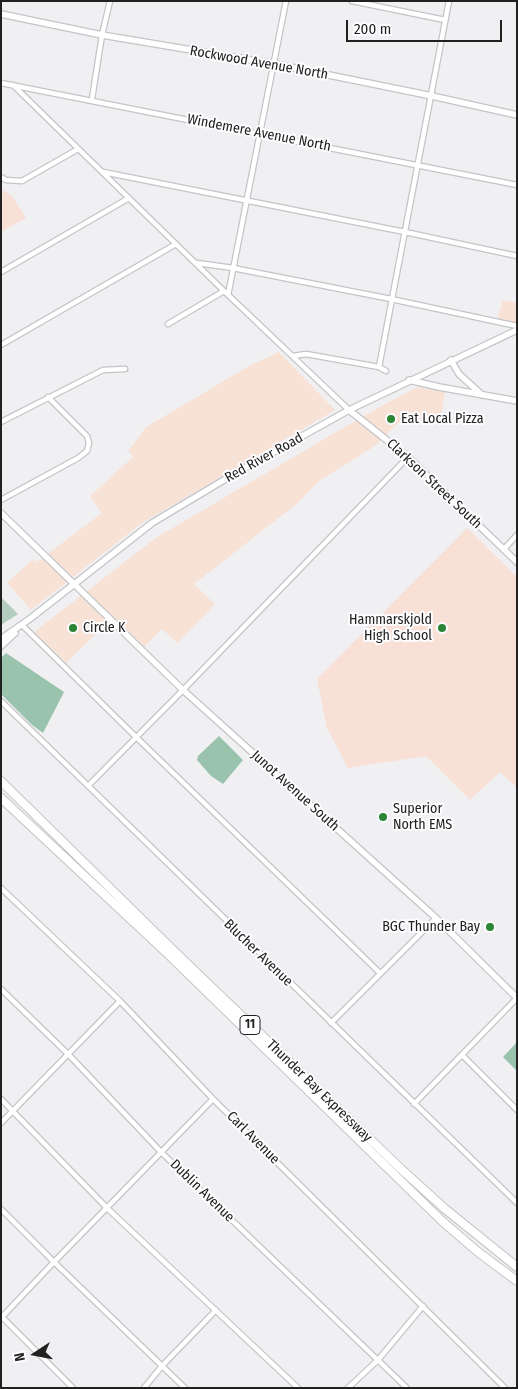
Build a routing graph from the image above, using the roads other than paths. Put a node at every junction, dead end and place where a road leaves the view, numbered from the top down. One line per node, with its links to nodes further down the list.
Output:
1 (110, 1): 7 (street)
2 (286, 1): 8 (street)
3 (352, 1): 6 (street)
4 (449, 1): 6 (street)
5 (1, 14): 7 (main road, Rockwood Avenue North)
6 (445, 20): 11 (street)
7 (102, 35): 8 (main road, Rockwood Avenue North); 12 (street)
8 (274, 64): 11 (main road, Rockwood Avenue North); 14 (street)
9 (1, 83): 10 (street, Windemere Avenue North)
10 (12, 84): 12 (street, Windemere Avenue North); 15 (street)
11 (432, 96): 13 (main road, Rockwood Avenue North); 16 (street)
12 (92, 100): 14 (street, Windemere Avenue North)
13 (517, 115)
14 (260, 134): 16 (street, Windemere Avenue North); 21 (street)
15 (78, 149): 17 (street); 18 (street)
16 (418, 164): 19 (street, Windemere Avenue North); 22 (street)
17 (102, 172): 20 (street); 21 (street)
18 (1, 177)
19 (517, 185)
20 (129, 198): 23 (street); 27 (street)
21 (247, 201): 22 (street); 26 (street)
22 (406, 232): 24 (street); 29 (street)
23 (176, 244): 25 (street); 33 (street)
24 (517, 256)
25 (196, 263): 26 (street); 28 (street)
26 (233, 268): 28 (street); 29 (street)
27 (1, 272)
28 (226, 293): 30 (street); 34 (street)
29 (391, 299): 31 (street); 36 (street)
30 (168, 324)
31 (517, 326)
32 (517, 330): 35 (main road, Red River Road)
33 (1, 345)
34 (293, 356): 36 (street); 43 (street)
35 (451, 360): 39 (main road, Red River Road); 40 (main road)
36 (379, 367): 38 (street)
37 (125, 369): 41 (street)
38 (386, 371)
39 (410, 380): 40 (main road); 43 (main road, Red River Road)
40 (482, 395): 42 (main road)
41 (48, 397): 44 (street); 46 (street)
42 (517, 401)
43 (350, 410): 45 (main road, Clarkson Street South); 51 (main road, Red River Road)
44 (1, 422)
45 (408, 457): 49 (main road, Clarkson Street South); 56 (street)
46 (1, 500)
47 (1, 513): 51 (main road, Junot Avenue South)
48 (517, 535): 49 (street)
49 (504, 549): 50 (main road, Clarkson Street South)
50 (517, 562)
51 (75, 583): 52 (main road, Red River Road); 56 (main road, Junot Avenue South)
52 (31, 618): 53 (main road); 54 (main road)
53 (23, 626): 55 (main road); 58 (street)
54 (1, 639)
55 (1, 646)
56 (183, 690): 58 (street); 65 (main road, Junot Avenue South)
57 (1, 701): 61 (street, Blucher Avenue)
58 (136, 737): 61 (street); 66 (street)
59 (1, 774): 62 (highway)
60 (1, 780): 62 (highway, Thunder Bay Expressway / 11)
61 (88, 786): 70 (street, Blucher Avenue)
62 (16, 794): 83 (highway, Thunder Bay Expressway / 11)
63 (2, 799): 84 (highway, Thunder Bay Expressway / 11)
64 (1, 888): 69 (street, Carl Avenue)
65 (436, 918): 66 (street); 68 (main road, Junot Avenue South)
66 (380, 973): 70 (street)
67 (1, 989): 71 (street, Dublin Avenue)
68 (517, 998): 72 (street)
69 (120, 1002): 71 (street); 74 (street, Carl Avenue)
70 (331, 1023): 75 (street, Blucher Avenue)
71 (68, 1055): 77 (street); 79 (street, Dublin Avenue)
72 (462, 1055): 75 (street); 76 (street)
73 (1, 1099): 77 (street)
74 (214, 1099): 79 (street); 90 (street, Carl Avenue)
75 (414, 1104): 80 (street, Blucher Avenue)
76 (517, 1110)
77 (14, 1111): 78 (street); 81 (street)
78 (1, 1123)
79 (162, 1153): 81 (street); 93 (street, Dublin Avenue)
80 (517, 1203)
81 (107, 1208): 85 (street); 91 (street)
82 (1, 1209): 85 (street)
83 (492, 1248): 86 (highway); 87 (highway, Thunder Bay Expressway / 11)
84 (478, 1252): 88 (highway, Thunder Bay Expressway / 11); 89 (highway)
85 (54, 1262): 92 (street); 94 (street)
86 (517, 1262)
87 (517, 1267)
88 (517, 1282)
89 (517, 1288)
90 (423, 1306): 93 (street); 101 (street, Carl Avenue)
91 (216, 1310): 94 (street); 98 (street)
92 (2, 1317): 95 (street)
93 (378, 1360): 99 (street); 100 (street, Dublin Avenue)
94 (162, 1366): 96 (street); 97 (street)
95 (73, 1388)
96 (144, 1388)
97 (185, 1388)
98 (298, 1388)
99 (348, 1388)
100 (408, 1388)
101 (506, 1388)

